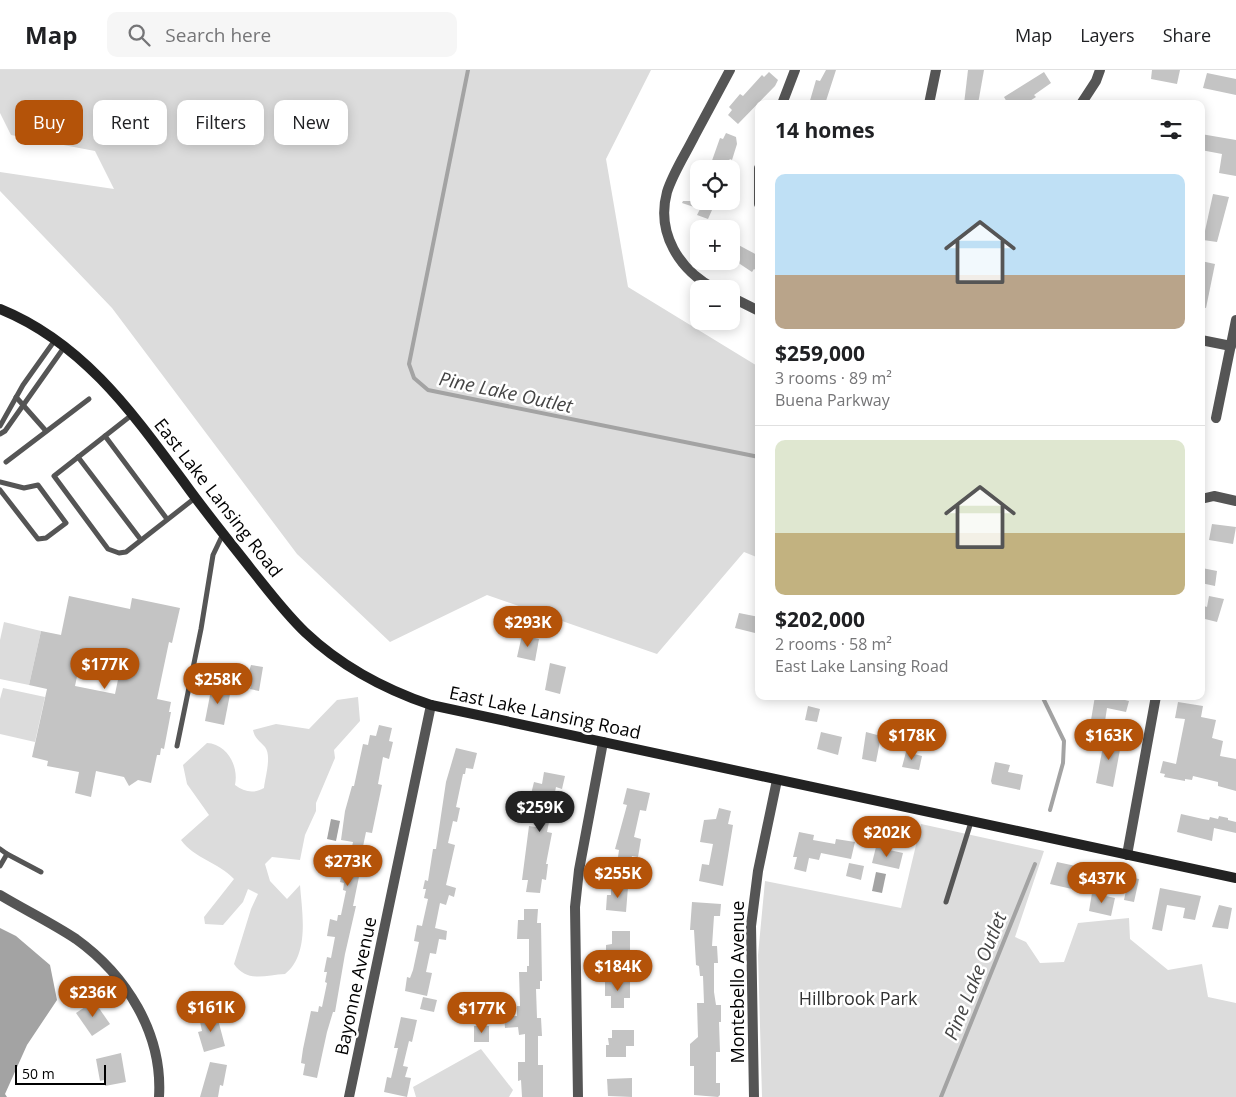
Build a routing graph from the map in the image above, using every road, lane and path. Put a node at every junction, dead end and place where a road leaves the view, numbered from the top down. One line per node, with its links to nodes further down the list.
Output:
1 (730, 70): 8 (street)
2 (795, 70): 5 (street)
3 (936, 70): 6 (street)
4 (1100, 70): 7 (street)
5 (784, 100)
6 (930, 100)
7 (1084, 100)
8 (701, 280)
9 (740, 301): 10 (street)
10 (755, 308)
11 (0, 309): 13 (street, East Lake Lansing Road)
12 (1236, 320): 16 (street)
13 (56, 340): 15 (street, East Lake Lansing Road); 17 (lane)
14 (1205, 341): 16 (street)
15 (65, 346): 19 (lane); 20 (street, East Lake Lansing Road)
16 (1231, 346): 21 (street)
17 (16, 397): 19 (lane); 22 (lane)
18 (89, 399): 23 (lane)
19 (23, 404): 23 (lane); 24 (lane)
20 (133, 414): 25 (lane); 30 (street, East Lake Lansing Road)
21 (1216, 418)
22 (0, 426)
23 (46, 432): 27 (lane)
24 (0, 434)
25 (105, 436): 26 (lane); 33 (lane)
26 (78, 457): 35 (lane); 35 (lane)
27 (6, 462)
28 (0, 482): 29 (lane)
29 (0, 490)
30 (195, 498): 33 (lane); 34 (street, East Lake Lansing Road)
31 (1205, 498): 32 (street)
32 (1236, 501)
33 (168, 519): 35 (lane)
34 (224, 533): 37 (street, East Lake Lansing Road); 39 (lane)
35 (140, 540)
36 (1155, 700): 44 (street)
37 (432, 705): 38 (street, East Lake Lansing Road); 51 (street, Bayonne Avenue)
38 (603, 742): 40 (street, East Lake Lansing Road); 52 (street)
39 (177, 746)
40 (777, 780): 41 (street, East Lake Lansing Road); 53 (street, Montebello Avenue)
41 (971, 822): 44 (street, East Lake Lansing Road); 49 (lane)
42 (0, 850): 43 (lane)
43 (7, 854): 45 (lane); 46 (lane)
44 (1127, 855): 47 (street, East Lake Lansing Road)
45 (0, 866)
46 (41, 872)
47 (1236, 878)
48 (0, 895): 50 (street)
49 (946, 902)
50 (159, 1097)
51 (349, 1097)
52 (578, 1097)
53 (754, 1097)

